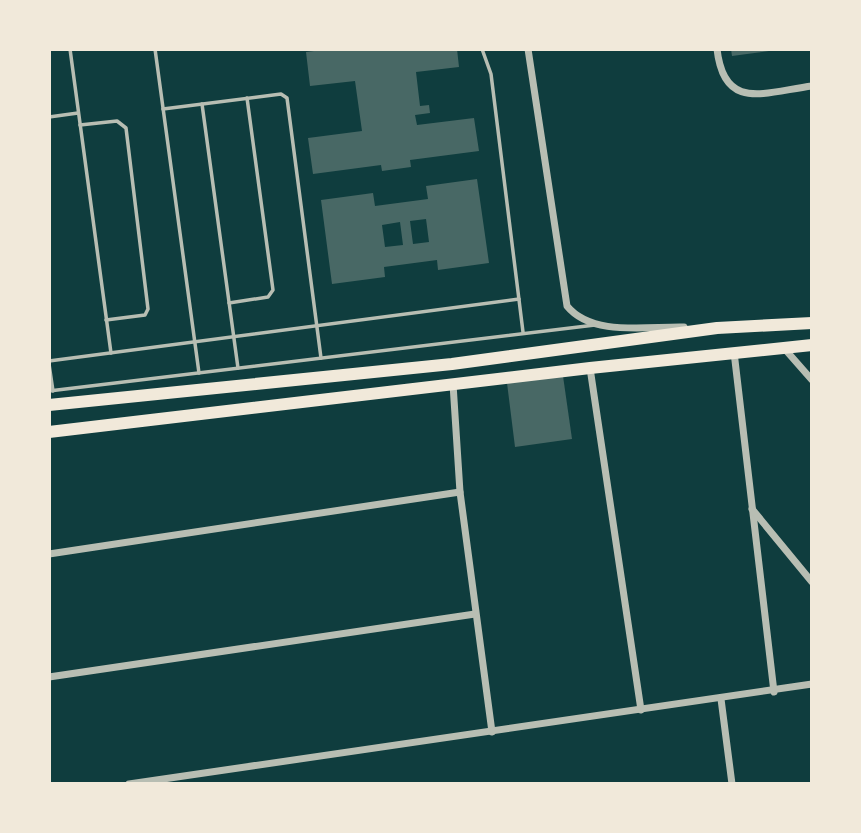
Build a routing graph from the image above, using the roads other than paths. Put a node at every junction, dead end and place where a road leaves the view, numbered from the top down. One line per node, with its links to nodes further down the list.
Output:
1 (70, 49): 10 (lane)
2 (155, 49): 9 (lane)
3 (482, 49): 13 (lane)
4 (528, 49): 17 (street)
5 (717, 49): 6 (street)
6 (812, 86)
7 (247, 98): 8 (lane); 14 (lane); 18 (lane)
8 (202, 104): 9 (lane); 14 (lane)
9 (163, 109): 22 (lane)
10 (79, 113): 11 (lane); 12 (lane)
11 (49, 117)
12 (80, 125): 15 (lane); 15 (lane)
13 (519, 299): 18 (lane); 20 (lane)
14 (229, 303): 21 (lane)
15 (106, 320): 26 (lane)
16 (812, 323): 19 (highway)
17 (597, 325): 19 (street); 20 (lane)
18 (317, 326): 21 (lane); 27 (lane)
19 (717, 328): 35 (highway)
20 (523, 332): 27 (lane)
21 (233, 337): 22 (lane); 29 (lane)
22 (195, 342): 26 (lane); 31 (lane)
23 (812, 345): 24 (highway)
24 (782, 346): 25 (highway); 32 (street)
25 (734, 352): 30 (highway); 38 (street)
26 (110, 353): 28 (lane)
27 (321, 358): 29 (lane)
28 (49, 363): 34 (lane)
29 (238, 368): 31 (lane)
30 (590, 368): 33 (highway); 46 (street)
31 (199, 373): 34 (lane)
32 (812, 380)
33 (453, 384): 36 (highway); 37 (street)
34 (51, 391)
35 (49, 405)
36 (49, 432)
37 (460, 492): 39 (street); 41 (street)
38 (752, 509): 40 (street); 44 (street)
39 (49, 554)
40 (812, 582)
41 (475, 614): 42 (street); 47 (street)
42 (49, 677)
43 (812, 684): 44 (street)
44 (774, 692): 45 (street)
45 (721, 699): 46 (street); 49 (street)
46 (641, 710): 47 (street)
47 (492, 732): 48 (street)
48 (129, 784)
49 (732, 784)

